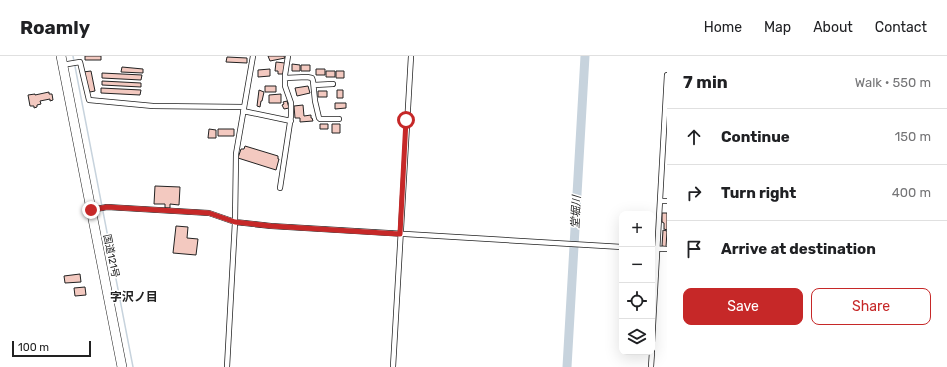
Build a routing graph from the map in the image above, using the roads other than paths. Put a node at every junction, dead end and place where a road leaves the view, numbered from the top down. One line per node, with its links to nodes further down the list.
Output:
1 (253, 56): 9 (street)
2 (288, 56): 6 (street)
3 (411, 56): 18 (street)
4 (62, 60): 9 (street); 16 (highway, 国道121号)
5 (667, 75): 12 (street)
6 (285, 78): 8 (street); 11 (street)
7 (332, 84): 8 (street)
8 (314, 85): 10 (street)
9 (244, 109): 11 (street); 17 (street)
10 (339, 119)
11 (291, 121): 13 (street)
12 (666, 127): 14 (street)
13 (280, 188)
14 (660, 201): 15 (street); 20 (street)
15 (667, 201)
16 (91, 210): 17 (street); 26 (highway, 国道121号)
17 (235, 222): 18 (street); 27 (street)
18 (400, 234): 19 (street); 28 (street)
19 (619, 247)
20 (654, 247)
21 (655, 249): 22 (street)
22 (667, 249)
23 (653, 283): 24 (street)
24 (653, 319)
25 (652, 355): 29 (street)
26 (122, 367)
27 (227, 367)
28 (393, 367)
29 (651, 367)

